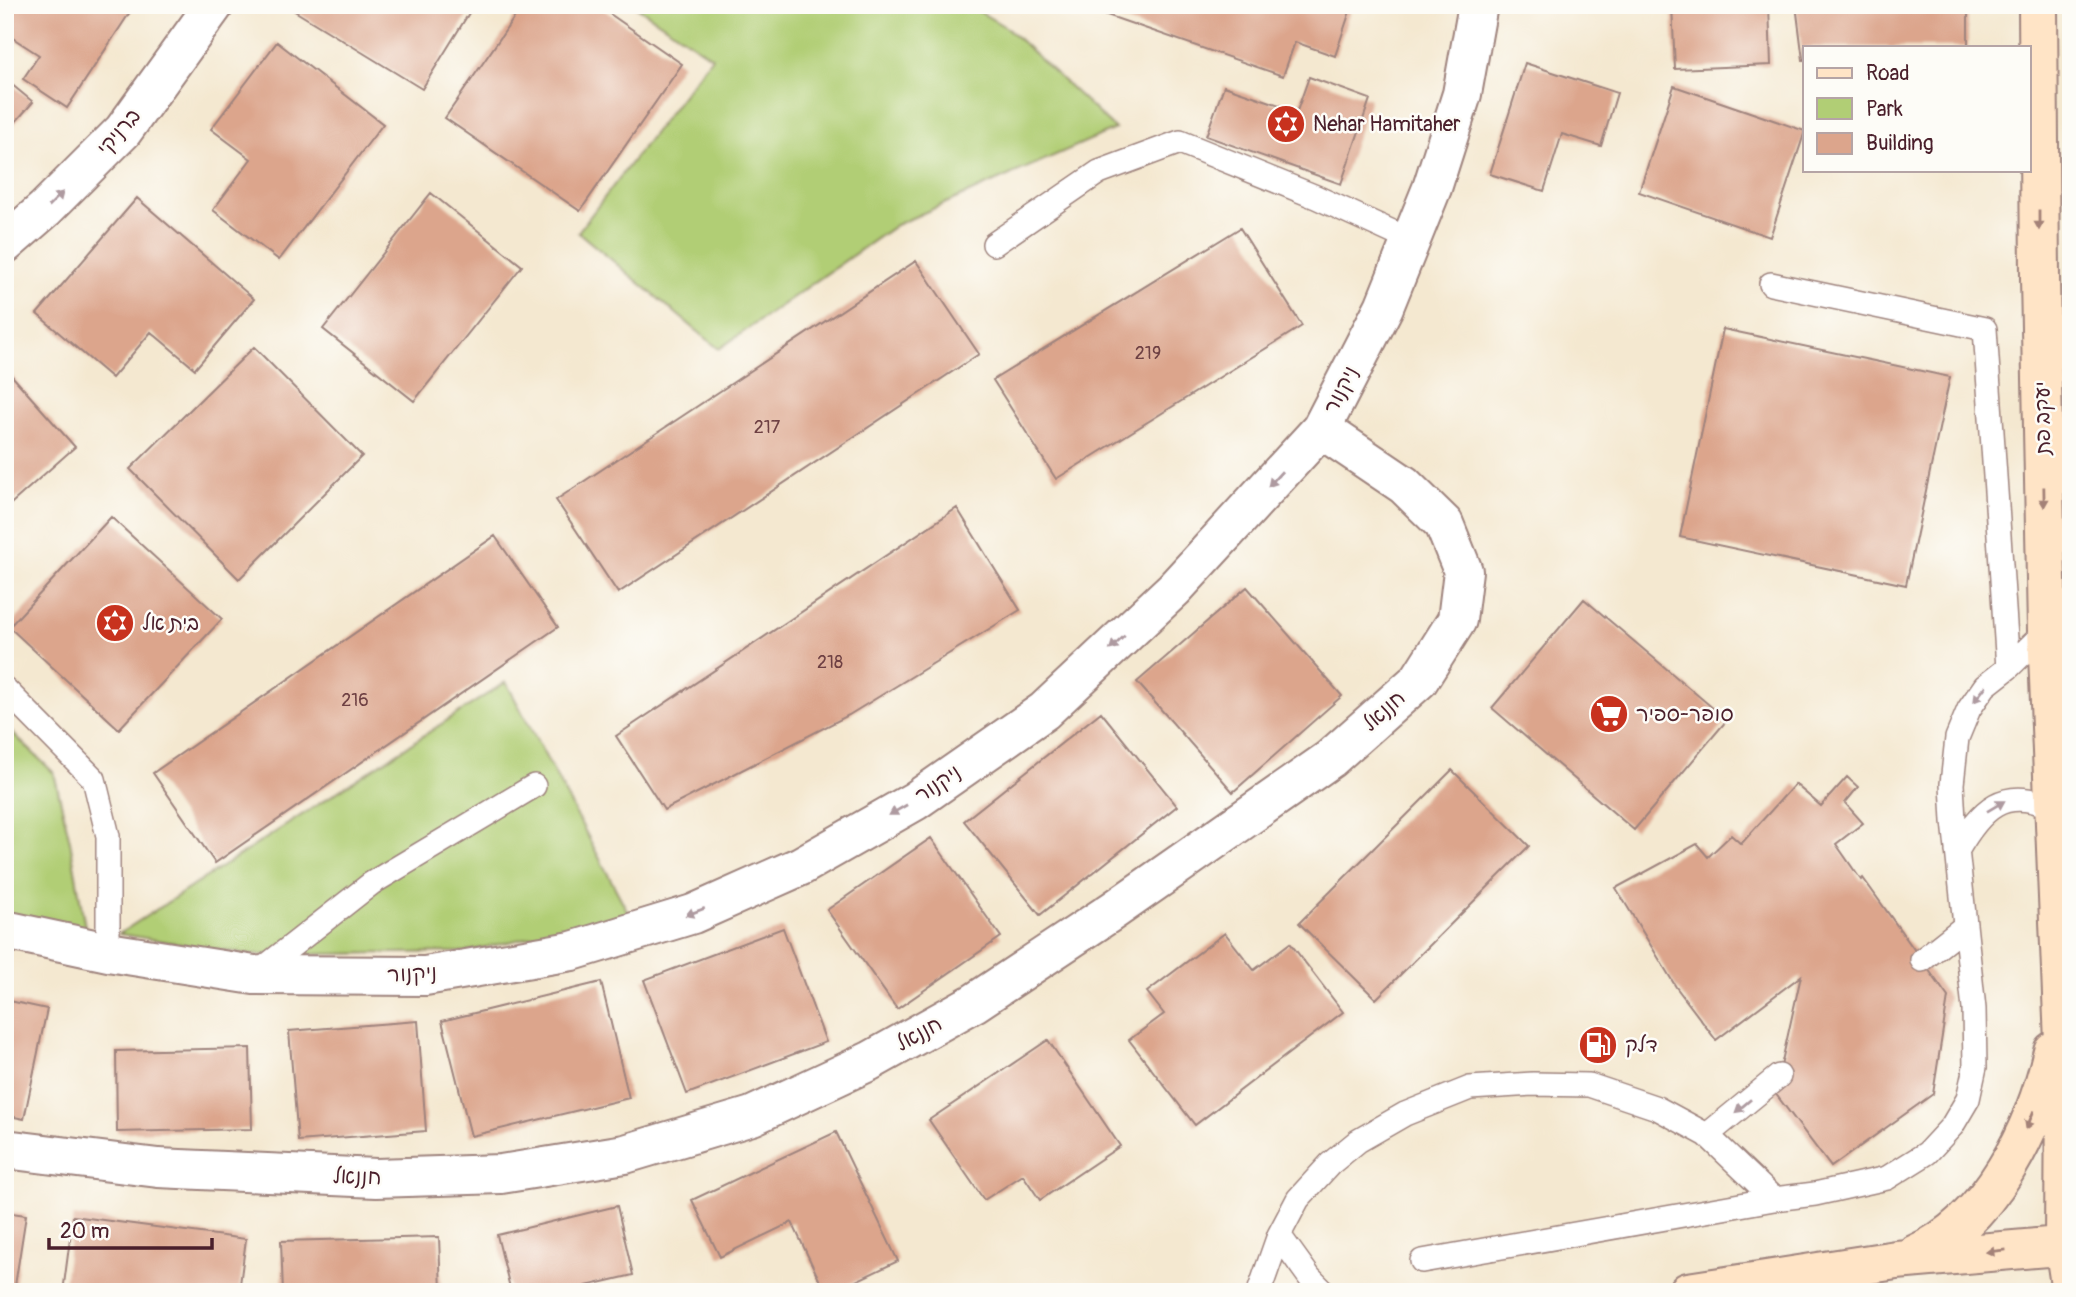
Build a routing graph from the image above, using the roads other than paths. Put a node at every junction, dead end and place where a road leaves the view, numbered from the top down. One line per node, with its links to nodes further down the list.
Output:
1 (214, 5): 5 (street, ברניקי, one-way to 1)
2 (1478, 5): 4 (street, ניקנור)
3 (2038, 5): 9 (main road, יעקב פת, one-way to 9)
4 (1412, 241): 6 (lane); 8 (street, ניקנור)
5 (5, 244)
6 (994, 244)
7 (1771, 284): 10 (lane)
8 (1321, 429): 19 (street, ניקנור, one-way to 19); 23 (street, חננאל)
9 (2047, 630): 10 (lane); 13 (main road, יעקב פת)
10 (2007, 668): 14 (lane, one-way to 14)
11 (5, 689): 17 (lane)
12 (534, 786): 19 (lane)
13 (2053, 808): 14 (lane, one-way to 13); 20 (main road, יעקב פת)
14 (1957, 851): 15 (lane)
15 (1965, 926): 18 (lane); 24 (lane)
16 (5, 930): 17 (street, ניקנור)
17 (108, 952): 19 (street, ניקנור)
18 (1922, 960)
19 (254, 975)
20 (2062, 983): 26 (main road, יעקב פת); 27 (main road, one-way to 27)
21 (1779, 1076): 22 (lane, one-way to 22)
22 (1707, 1135): 24 (lane); 25 (lane)
23 (5, 1149)
24 (1774, 1199): 28 (lane)
25 (1279, 1235): 30 (lane); 31 (lane)
26 (2067, 1245): 27 (main road, one-way to 27); 29 (main road, יעקב פת)
27 (1896, 1260): 32 (main road)
28 (1422, 1261)
29 (2071, 1291)
30 (1259, 1292)
31 (1324, 1292)
32 (1688, 1292)

